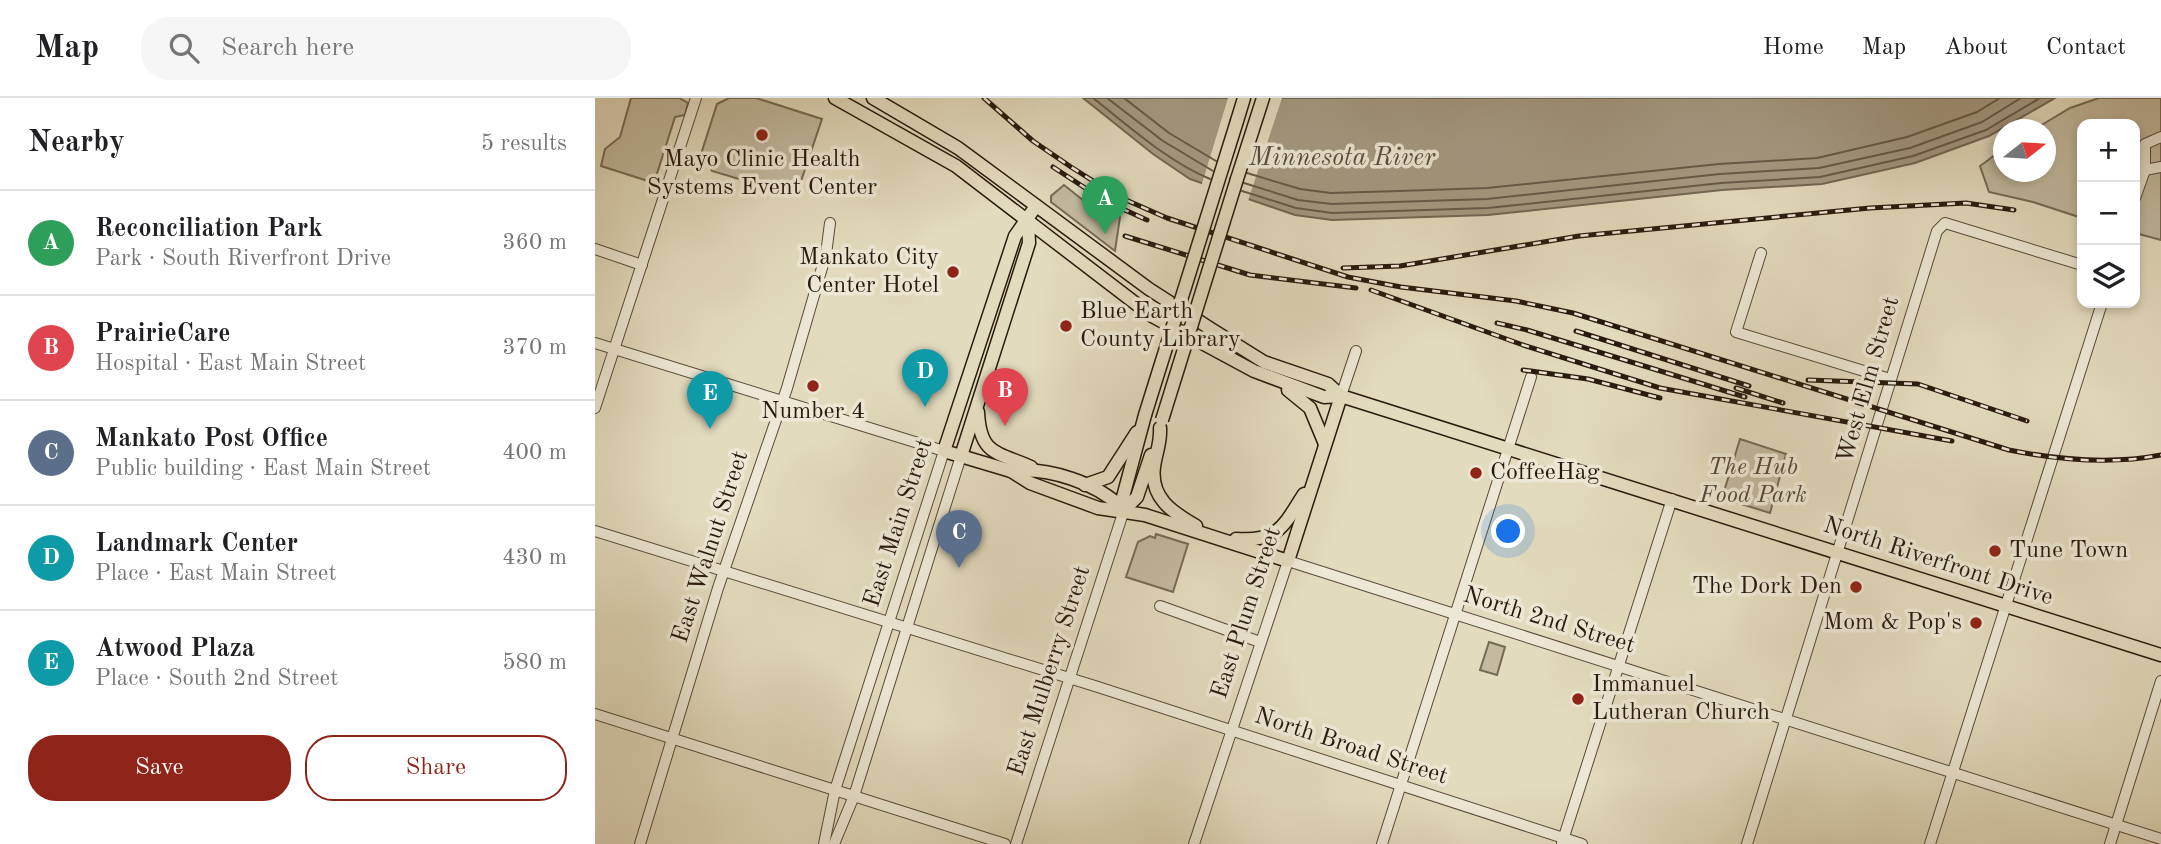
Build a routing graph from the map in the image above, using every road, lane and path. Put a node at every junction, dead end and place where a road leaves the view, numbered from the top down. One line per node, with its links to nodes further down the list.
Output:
1 (835, 98): 11 (main road)
2 (873, 98): 10 (main road)
3 (1244, 98): 29 (main road, bridge)
4 (1263, 98): 28 (main road, bridge)
5 (694, 99): 16 (street)
6 (2161, 137): 8 (street)
7 (2161, 167): 8 (street)
8 (2145, 170): 9 (street)
9 (2140, 184)
10 (1036, 206): 11 (main road, East Main Street); 24 (main road)
11 (1028, 220): 21 (main road); 26 (main road, East Main Street); 32 (main road, East Main Street)
12 (830, 223): 25 (street, East Walnut Street)
13 (595, 249): 16 (street)
14 (1761, 253): 23 (street)
15 (2077, 263): 23 (street, West Elm Street)
16 (642, 265): 19 (street)
17 (2100, 308): 45 (street)
18 (595, 343): 19 (street)
19 (614, 350): 25 (street); 27 (street)
20 (1356, 351): 24 (street)
21 (1254, 371): 24 (main road); 30 (main road)
22 (1531, 377): 31 (street)
23 (1890, 379): 42 (street, West Elm Street)
24 (1341, 396): 30 (main road, East Plum Street); 31 (main road, North Riverfront Drive)
25 (782, 402): 32 (street); 44 (street, East Walnut Street)
26 (977, 404): 33 (main road, East Main Street); 34 (main road)
27 (595, 408)
28 (1161, 424): 39 (main road); 41 (main road)
29 (1140, 429): 37 (main road); 39 (main road)
30 (1325, 444): 36 (main road, East Plum Street)
31 (1508, 447): 38 (main road, North Riverfront Drive); 47 (street)
32 (944, 451): 33 (main road, North 2nd Street); 48 (street, East Main Street)
33 (961, 456): 35 (main road, North 2nd Street); 49 (street, East Main Street)
34 (1035, 469): 35 (main road, North 2nd Street); 37 (main road, North 2nd Street)
35 (1011, 471): 39 (main road, North 2nd Street)
36 (1314, 479): 41 (main road); 43 (main road, East Plum Street)
37 (1085, 485): 39 (main road, North 2nd Street)
38 (1672, 499): 42 (main road, North Riverfront Drive); 52 (street)
39 (1124, 510): 41 (main road, North 2nd Street); 53 (street, East Mulberry Street)
40 (595, 531): 44 (street, North Broad Street)
41 (1217, 538): 43 (main road, North 2nd Street)
42 (1839, 552): 45 (main road, North Riverfront Drive); 56 (street, West Elm Street)
43 (1288, 561): 47 (street, North 2nd Street); 50 (street, East Plum Street)
44 (723, 573): 48 (street, North Broad Street); 58 (street, East Walnut Street)
45 (2006, 605): 51 (main road, North Riverfront Drive); 59 (street)
46 (1160, 606): 50 (street)
47 (1454, 614): 52 (street, North 2nd Street); 60 (street)
48 (890, 622): 49 (street, North Broad Street); 61 (street, East Main Street)
49 (905, 627): 53 (street, North Broad Street); 62 (street, East Main Street)
50 (1261, 642): 57 (street, East Plum Street)
51 (2161, 655)
52 (1620, 665): 56 (street, North 2nd Street); 65 (street)
53 (1071, 679): 57 (street, North Broad Street); 70 (street, East Mulberry Street)
54 (2161, 681): 63 (street)
55 (595, 714): 58 (street)
56 (1788, 718): 59 (street, North 2nd Street); 74 (street, West Elm Street)
57 (1231, 730): 60 (street, North Broad Street); 71 (street, East Plum Street)
58 (673, 739): 61 (street); 66 (street, East Walnut Street)
59 (1953, 773): 63 (street, North 2nd Street); 75 (street)
60 (1402, 785): 65 (street, North Broad Street); 72 (street)
61 (835, 790): 62 (street); 67 (street, East Main Street)
62 (854, 796): 68 (street, East Main Street); 69 (street)
63 (2116, 825): 64 (street, North 2nd Street); 76 (street)
64 (2161, 839)
65 (1562, 841): 73 (street, North Broad Street)
66 (640, 844)
67 (824, 844)
68 (834, 844)
69 (1005, 844)
70 (1016, 844)
71 (1194, 844)
72 (1382, 844)
73 (1582, 844)
74 (1747, 844)
75 (1930, 844)
76 (2110, 844)

